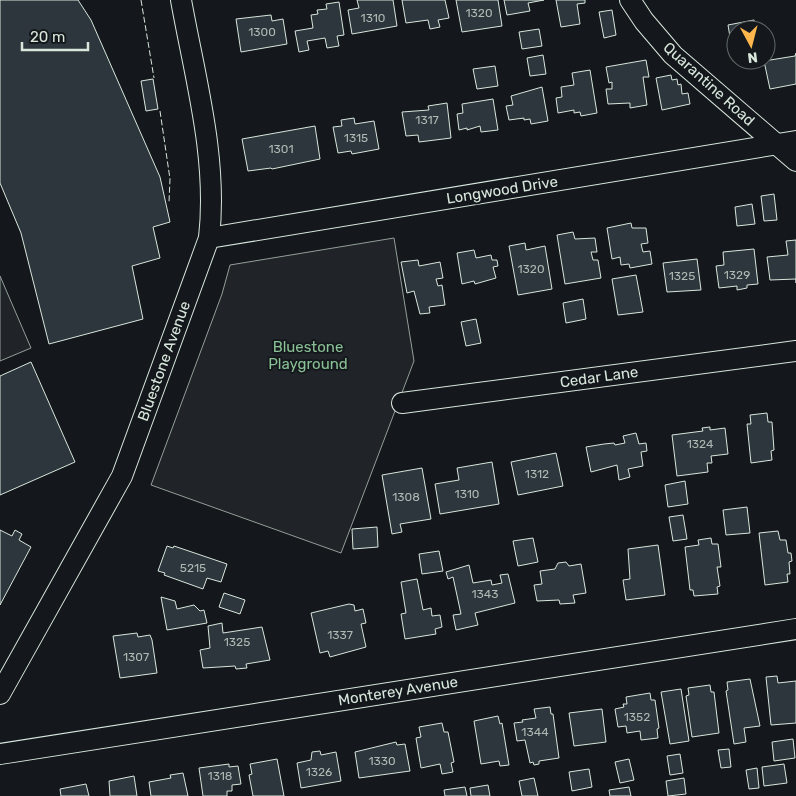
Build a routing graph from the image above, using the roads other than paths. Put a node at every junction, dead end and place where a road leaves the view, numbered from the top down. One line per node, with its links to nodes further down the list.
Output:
1 (181, 0): 5 (street, Bluestone Avenue)
2 (630, 0): 3 (street, Quarantine Road)
3 (787, 143): 4 (street, Quarantine Road); 5 (street, Longwood Drive)
4 (796, 161)
5 (209, 238): 9 (street, Bluestone Avenue)
6 (796, 351): 7 (street, Cedar Lane)
7 (402, 403)
8 (796, 628): 10 (street, Monterey Avenue)
9 (0, 694)
10 (0, 754)

